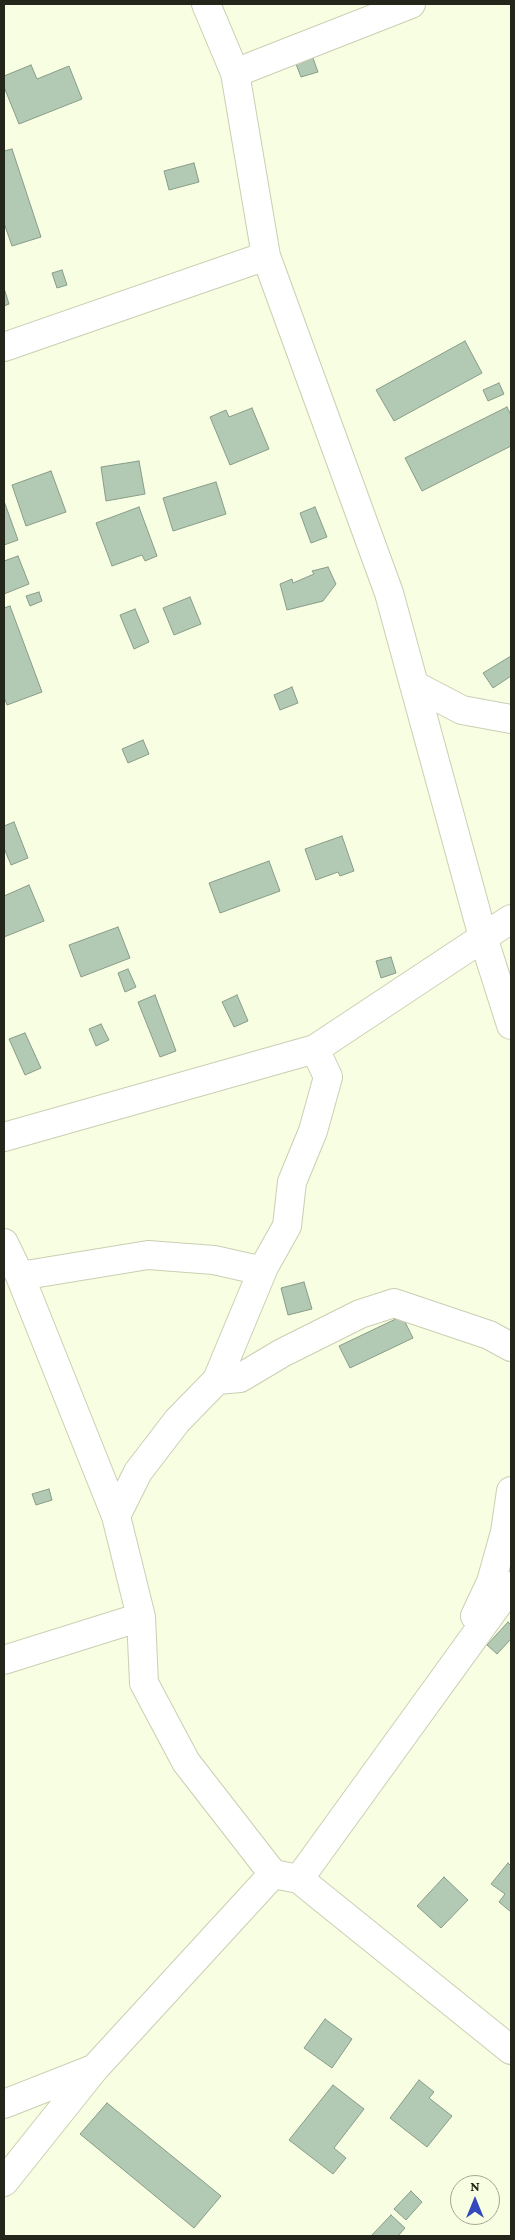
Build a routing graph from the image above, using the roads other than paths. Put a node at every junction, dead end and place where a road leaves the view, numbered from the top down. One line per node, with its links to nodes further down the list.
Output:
1 (206, 4): 3 (street)
2 (411, 4): 3 (street)
3 (234, 73): 4 (street)
4 (266, 256): 5 (street); 6 (street)
5 (4, 347)
6 (414, 685): 7 (street); 9 (street)
7 (511, 719)
8 (511, 918): 9 (street)
9 (483, 937): 10 (street); 11 (street); 12 (street)
10 (511, 955)
11 (511, 1025)
12 (315, 1049): 13 (street); 15 (street)
13 (4, 1137)
14 (4, 1243): 16 (street)
15 (264, 1267): 16 (street); 18 (street)
16 (20, 1276): 20 (street)
17 (511, 1347): 18 (street)
18 (217, 1380): 20 (street)
19 (511, 1491): 24 (street)
20 (116, 1516): 22 (street)
21 (511, 1586): 24 (street)
22 (141, 1617): 23 (street); 25 (street)
23 (4, 1660)
24 (436, 1690): 25 (street)
25 (286, 1877): 26 (street); 27 (street)
26 (511, 2050)
27 (95, 2068): 28 (street); 29 (street)
28 (4, 2104)
29 (4, 2182)

